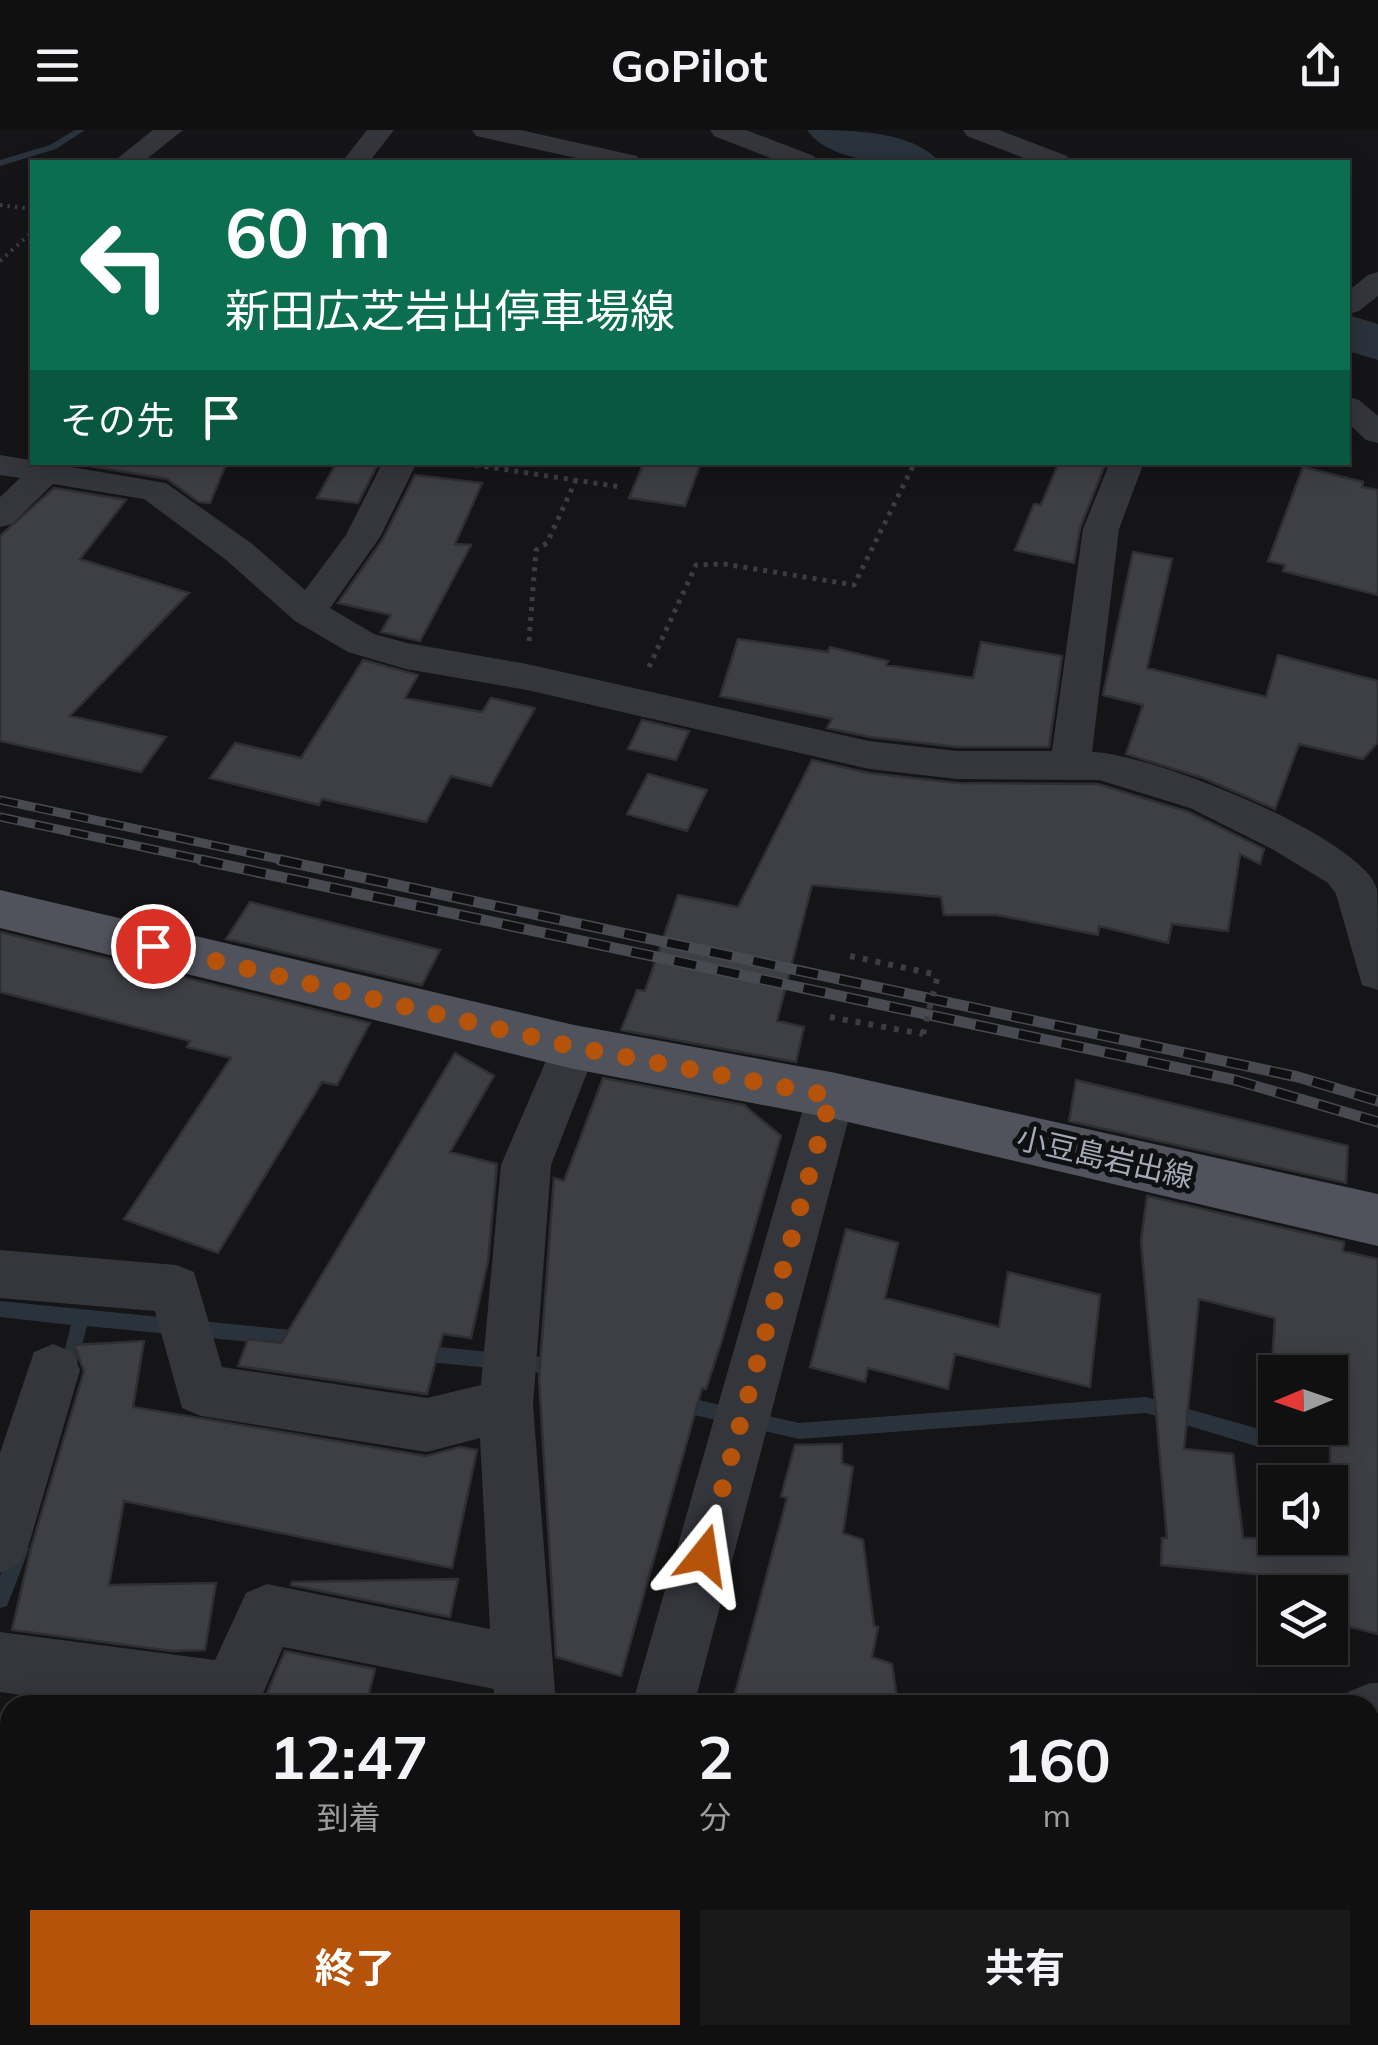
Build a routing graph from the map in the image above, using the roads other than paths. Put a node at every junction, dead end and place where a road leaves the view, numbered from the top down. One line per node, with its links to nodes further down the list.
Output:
1 (170, 130): 7 (street)
2 (381, 130): 8 (street)
3 (485, 130): 6 (street)
4 (723, 130): 10 (street)
5 (976, 130): 11 (street)
6 (520, 151): 9 (street)
7 (129, 160)
8 (357, 160)
9 (608, 160)
10 (799, 160)
11 (1052, 160)
12 (1350, 390): 13 (street)
13 (1378, 400)
14 (1350, 409): 15 (street)
15 (1378, 433)
16 (0, 465): 19 (street)
17 (398, 465): 22 (street)
18 (1126, 465): 23 (street)
19 (46, 472): 20 (street); 21 (street)
20 (160, 476): 22 (street)
21 (0, 516)
22 (308, 612): 23 (street)
23 (1070, 764): 25 (street)
24 (0, 909): 26 (main road, 小豆島岩出線)
25 (1377, 963)
26 (574, 1047): 27 (main road, 小豆島岩出線); 31 (street)
27 (831, 1096): 28 (main road, 小豆島岩出線); 35 (street)
28 (1378, 1220)
29 (0, 1274): 31 (street)
30 (53, 1370): 32 (street)
31 (506, 1405): 34 (street)
32 (0, 1544)
33 (0, 1662): 34 (street)
34 (524, 1685)
35 (666, 1695)

